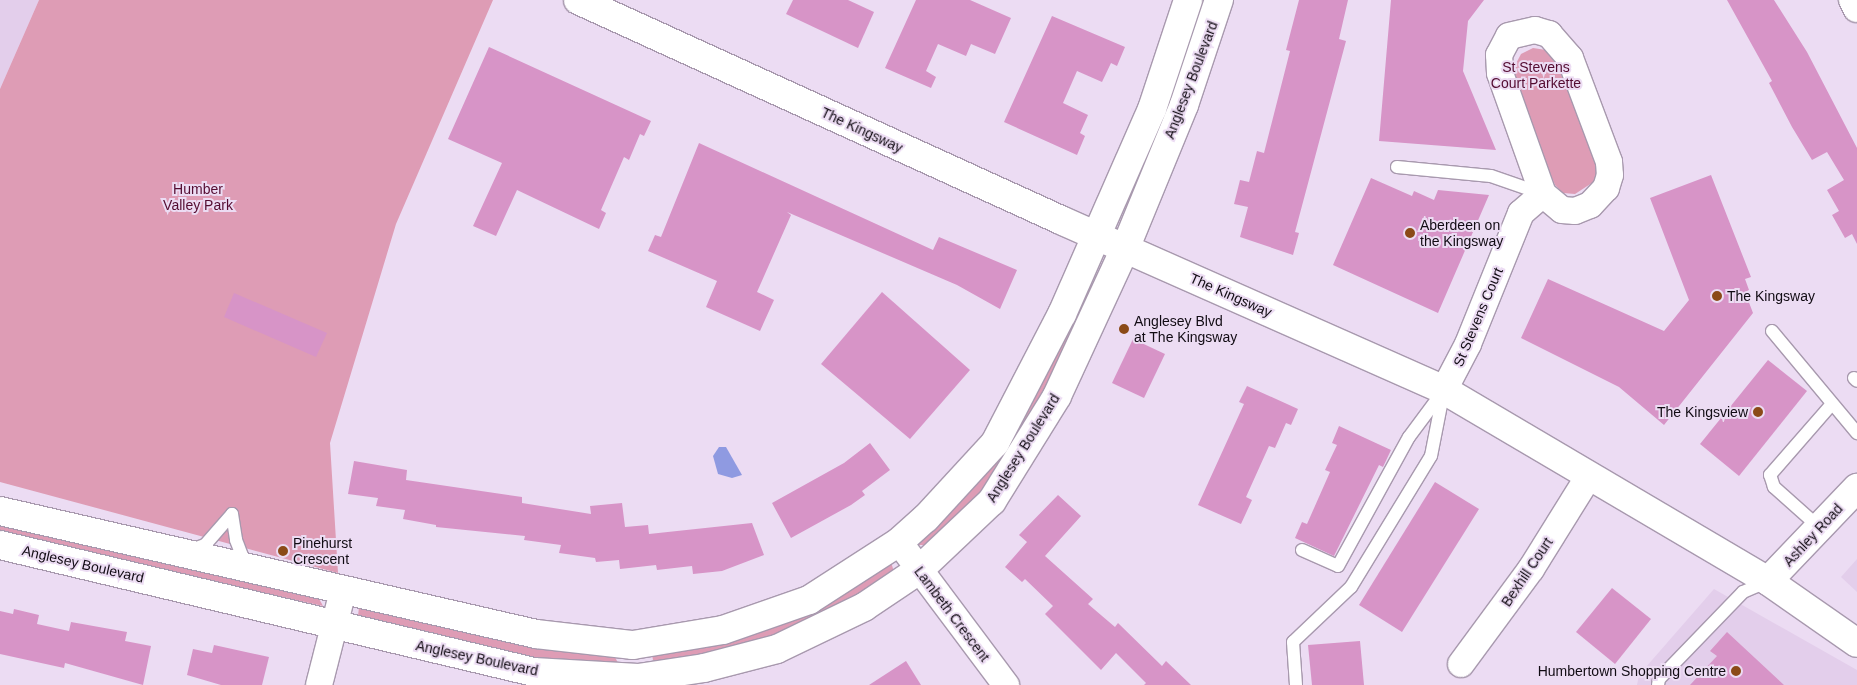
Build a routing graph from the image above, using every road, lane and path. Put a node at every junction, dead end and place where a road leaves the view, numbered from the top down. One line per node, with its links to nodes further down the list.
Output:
1 (578, 0): 8 (street, The Kingsway)
2 (1188, 0): 8 (street, Anglesey Boulevard)
3 (1219, 0): 9 (street, Anglesey Boulevard)
4 (1853, 0): 5 (street)
5 (1857, 8)
6 (1397, 166): 7 (lane)
7 (1542, 194): 7 (street); 11 (street, St Stevens Court)
8 (1095, 236): 9 (street, The Kingsway); 18 (street, Anglesey Boulevard)
9 (1125, 249): 11 (street, The Kingsway); 23 (street, Anglesey Boulevard)
10 (1772, 331): 12 (lane)
11 (1444, 390): 14 (street, The Kingsway); 20 (lane); 33 (lane)
12 (1831, 405): 13 (lane); 17 (lane)
13 (1857, 433)
14 (1589, 476): 24 (street, The Kingsway); 29 (street, Bexhill Court)
15 (1857, 488): 17 (street, Ashley Road)
16 (0, 511): 21 (street, Anglesey Boulevard)
17 (1820, 528): 24 (street, Ashley Road)
18 (898, 542): 23 (street, Lambeth Crescent); 28 (street, Anglesey Boulevard)
19 (0, 544): 26 (street, Anglesey Boulevard)
20 (1302, 550)
21 (181, 553): 22 (street, Anglesey Boulevard); 22 (lane)
22 (247, 569): 25 (street, Anglesey Boulevard)
23 (919, 570): 30 (street, Anglesey Boulevard); 32 (street, Lambeth Crescent)
24 (1768, 581): 27 (street, The Kingsway); 34 (lane)
25 (343, 591): 26 (street); 28 (street, Anglesey Boulevard)
26 (335, 622): 30 (street, Anglesey Boulevard); 31 (street)
27 (1857, 642)
28 (633, 645): 30 (street)
29 (1461, 664)
30 (639, 681)
31 (319, 685)
32 (1006, 685)
33 (1296, 685)
34 (1658, 685)

